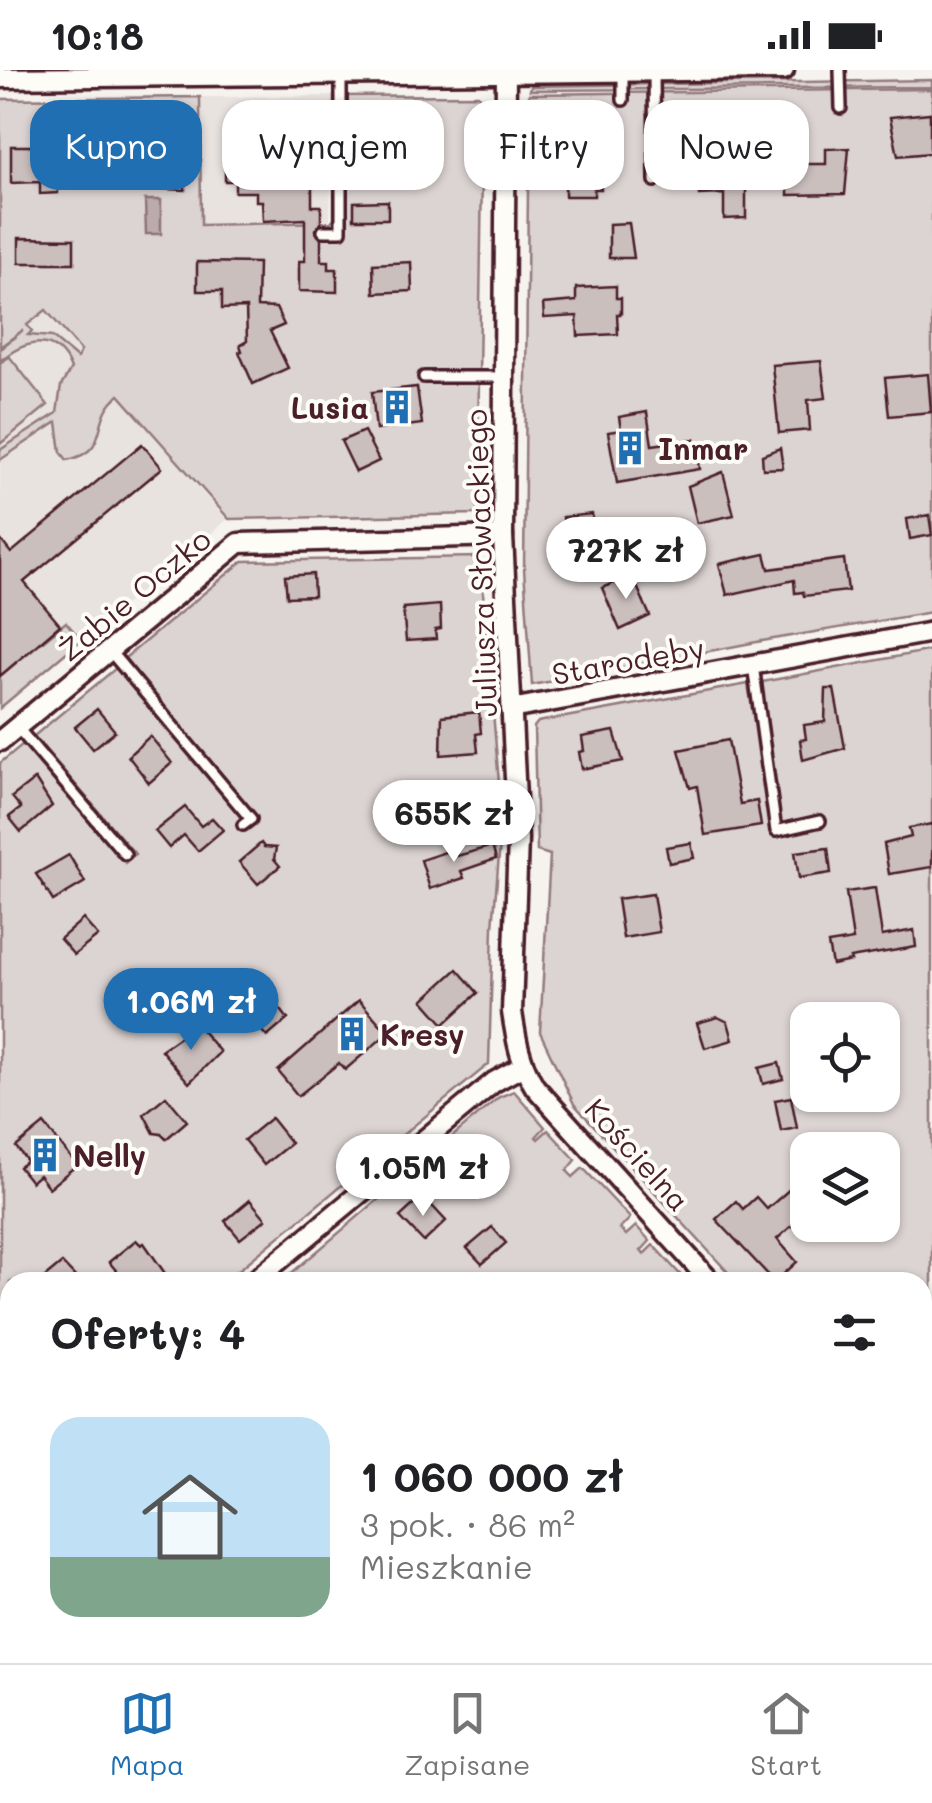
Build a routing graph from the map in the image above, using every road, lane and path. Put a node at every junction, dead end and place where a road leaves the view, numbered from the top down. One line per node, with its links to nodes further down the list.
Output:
1 (784, 70): 5 (street)
2 (840, 70): 10 (lane)
3 (506, 71): 4 (street); 6 (street); 13 (street, Juliusza Słowackiego)
4 (623, 71): 5 (street); 8 (lane)
5 (654, 72): 9 (lane)
6 (341, 73): 7 (street); 11 (lane)
7 (0, 78)
8 (624, 100)
9 (654, 100)
10 (841, 108)
11 (322, 231)
12 (424, 377): 13 (lane)
13 (503, 377): 14 (street, Juliusza Słowackiego)
14 (503, 536): 16 (street, Żabie Oczko); 18 (street, Juliusza Słowackiego)
15 (932, 632): 17 (street, Starodęby)
16 (110, 650): 19 (street, Żabie Oczko); 21 (lane)
17 (752, 664): 18 (street, Starodęby); 20 (lane)
18 (512, 709): 23 (street, Juliusza Słowackiego)
19 (6, 734): 22 (lane)
20 (820, 821)
21 (244, 825)
22 (125, 854)
23 (523, 1066): 24 (street); 25 (street, Kościelna)
24 (265, 1272)
25 (701, 1272)

